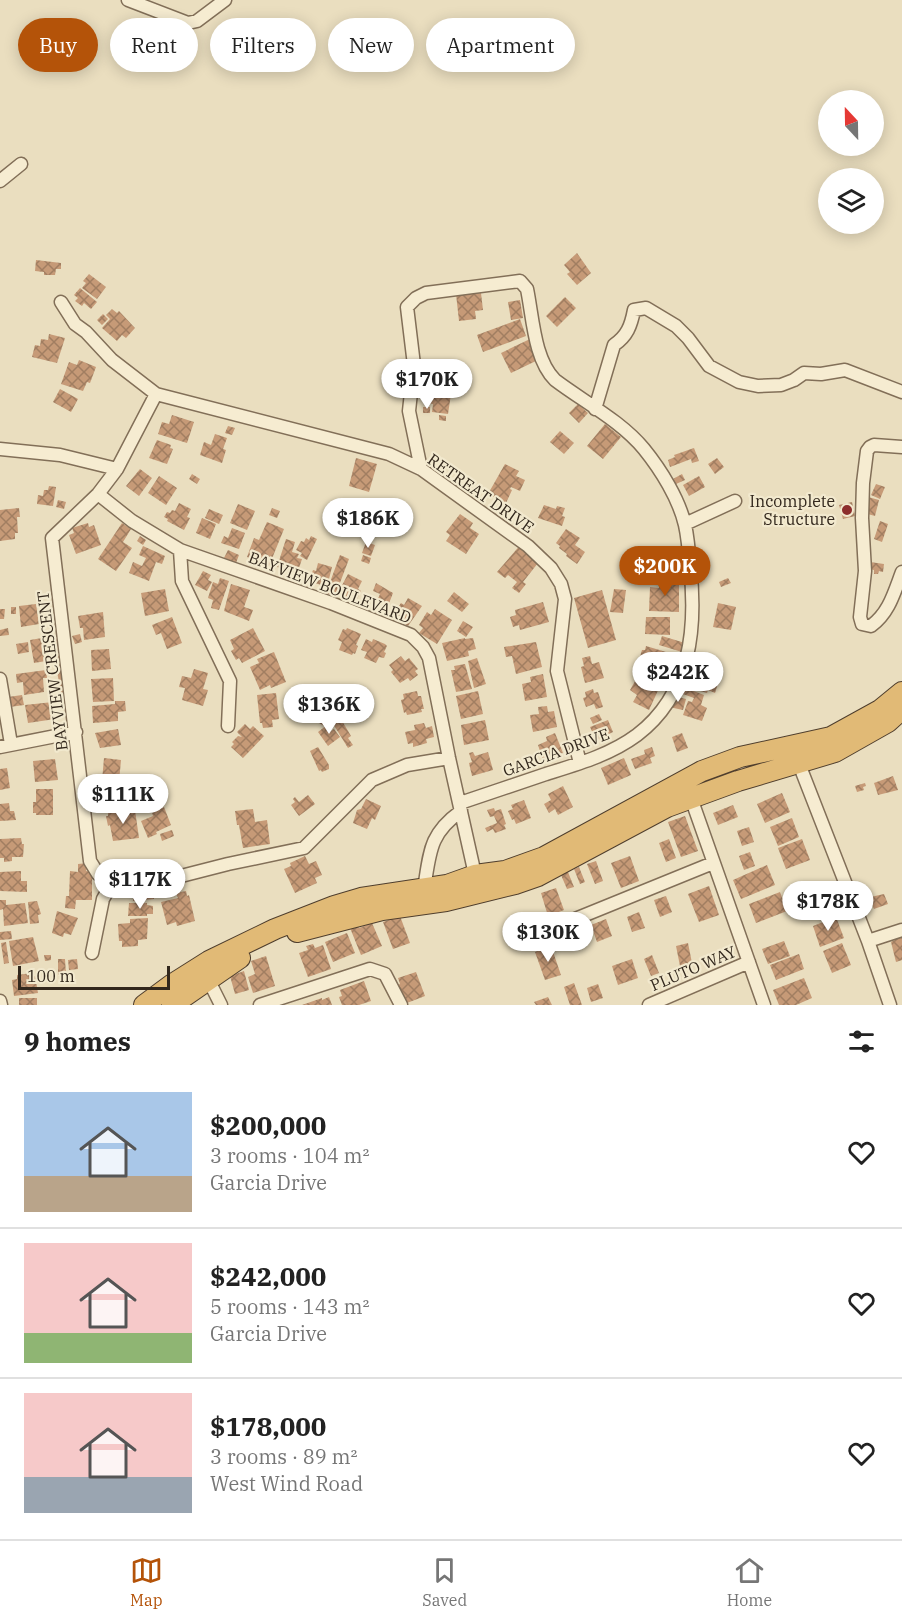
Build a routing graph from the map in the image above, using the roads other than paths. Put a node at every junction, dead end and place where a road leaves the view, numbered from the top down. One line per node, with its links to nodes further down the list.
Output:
1 (128, 0): 2 (street)
2 (225, 0)
3 (21, 164): 4 (street)
4 (0, 181)
5 (61, 302): 7 (street)
6 (902, 392): 8 (street)
7 (156, 394): 11 (street, BAYVIEW CRESCENT); 12 (street, RETREAT DRIVE)
8 (595, 409): 12 (street, GARCIA DRIVE); 15 (street, GARCIA DRIVE)
9 (902, 447): 17 (street)
10 (0, 449): 11 (street)
11 (117, 469): 13 (street, BAYVIEW CRESCENT)
12 (422, 469): 25 (street, RETREAT DRIVE)
13 (98, 494): 16 (street, BAYVIEW BOULEVARD); 22 (street, BAYVIEW CRESCENT)
14 (735, 501): 15 (street)
15 (685, 524): 25 (street, GARCIA DRIVE)
16 (180, 549): 21 (street); 24 (street, BAYVIEW BOULEVARD)
17 (902, 572)
18 (0, 679): 23 (street)
19 (902, 692): 30 (highway)
20 (902, 709): 26 (highway)
21 (228, 726)
22 (76, 732): 23 (street); 31 (street, BAYVIEW CRESCENT)
23 (5, 746)
24 (449, 758): 28 (street, BAYVIEW BOULEVARD); 31 (street)
25 (580, 763): 28 (street, GARCIA DRIVE)
26 (799, 764): 27 (highway); 35 (street)
27 (691, 798): 29 (street); 30 (highway)
28 (461, 807): 30 (street, BAYVIEW BOULEVARD); 32 (street)
29 (713, 863): 34 (street); 37 (street)
30 (477, 883): 32 (highway); 38 (highway)
31 (111, 885): 36 (street)
32 (424, 889): 40 (highway)
33 (902, 930): 35 (street)
34 (526, 939)
35 (868, 941): 46 (street)
36 (92, 953)
37 (749, 962): 44 (street, PLUTO WAY); 45 (street)
38 (208, 979): 40 (highway); 41 (street)
39 (287, 1001): 42 (street); 43 (street)
40 (159, 1003)
41 (221, 1005)
42 (260, 1005)
43 (401, 1005)
44 (649, 1005)
45 (764, 1005)
46 (890, 1005)

